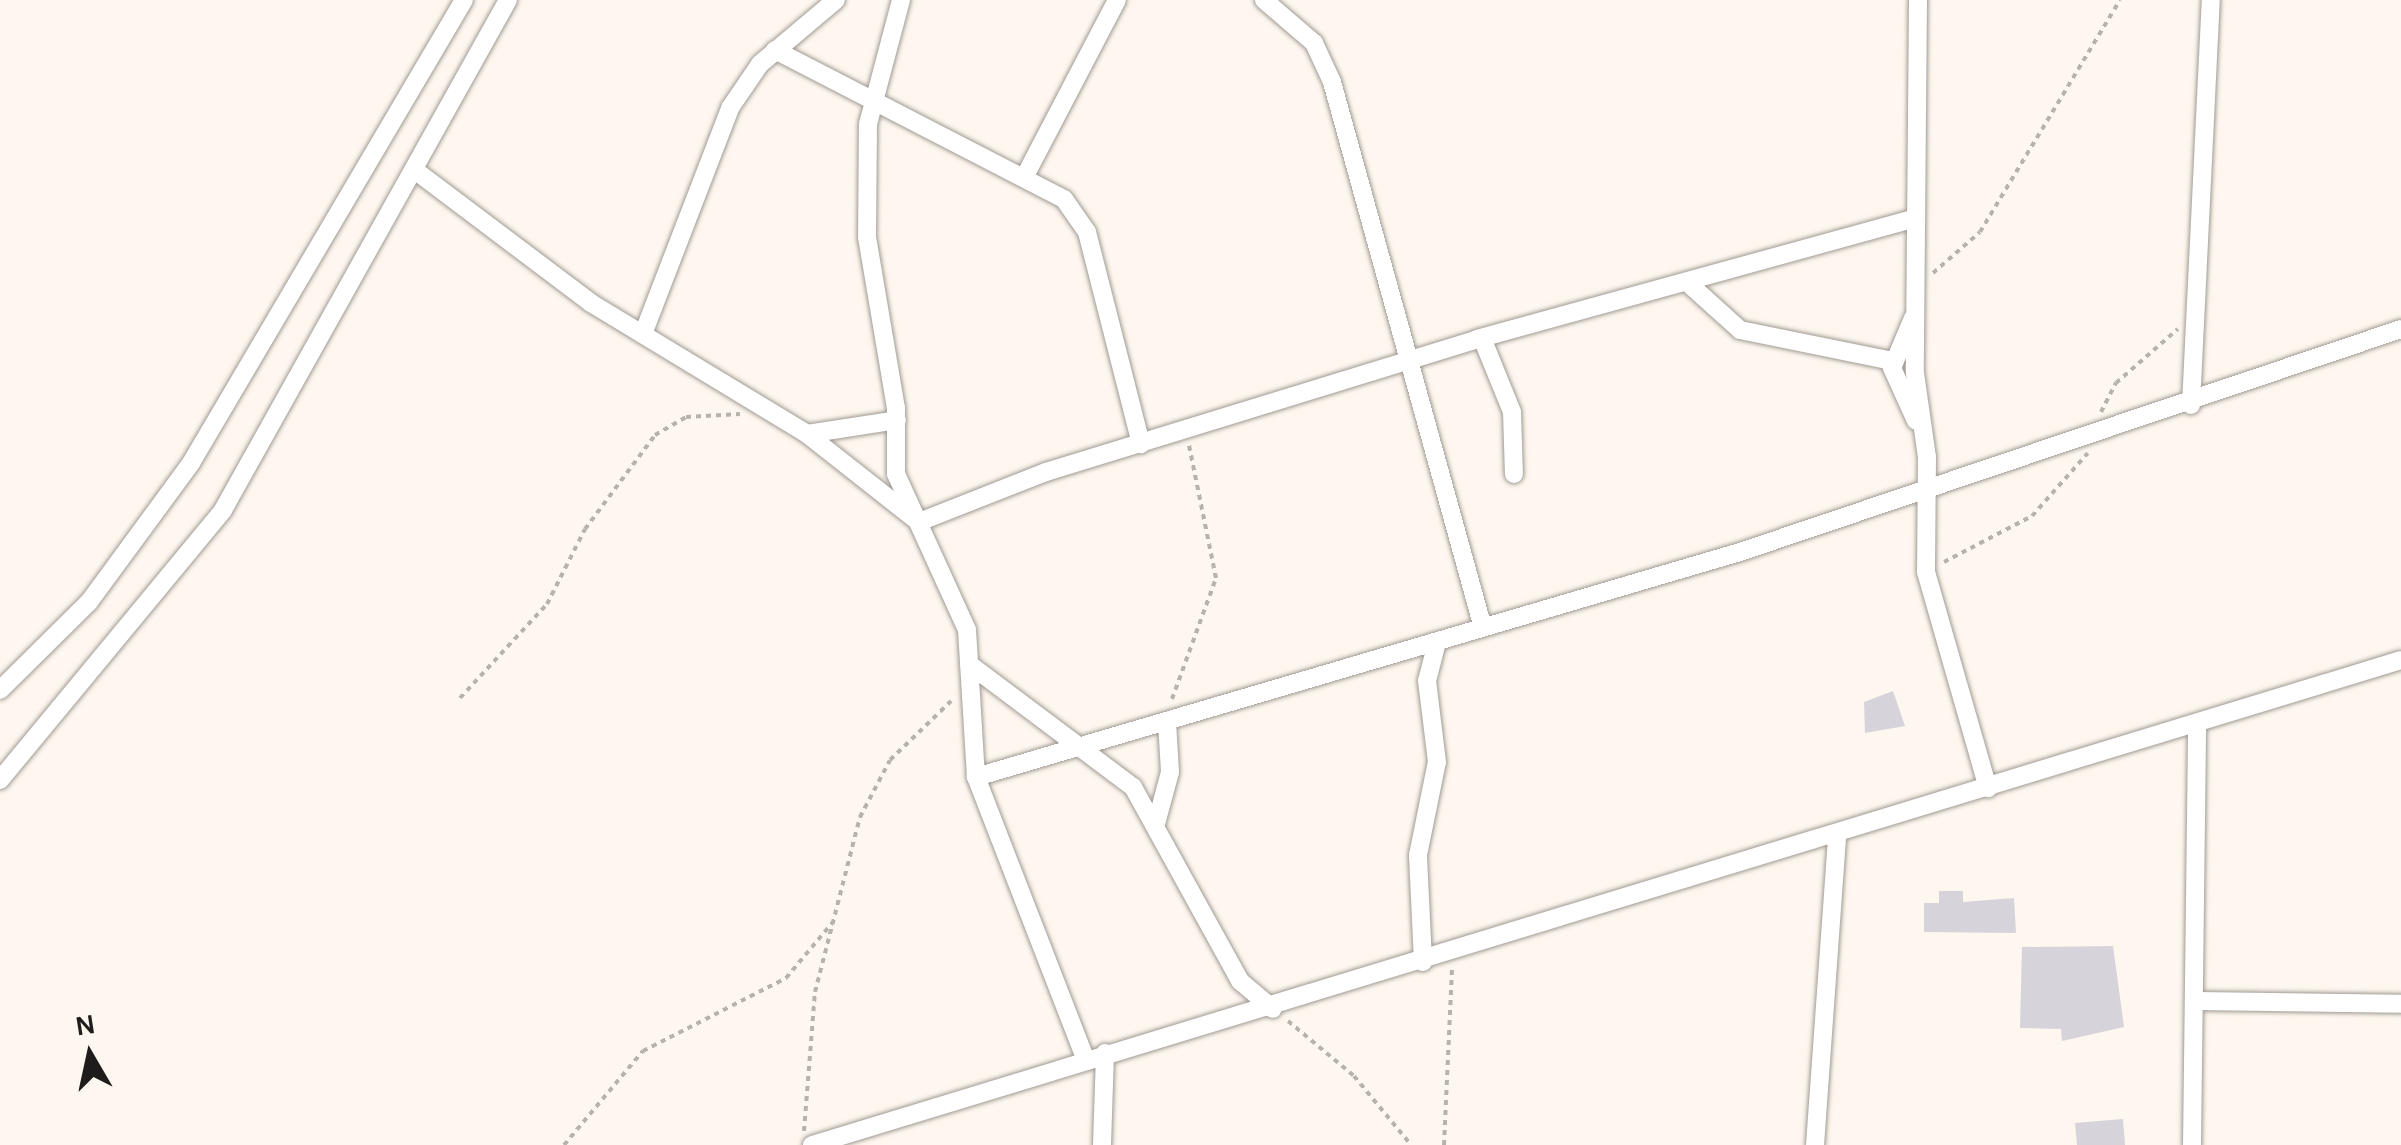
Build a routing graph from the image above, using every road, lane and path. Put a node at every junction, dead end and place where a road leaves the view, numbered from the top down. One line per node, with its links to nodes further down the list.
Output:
1 (464, 0): 41 (street)
2 (508, 0): 12 (street)
3 (836, 0): 10 (street)
4 (901, 0): 11 (street)
5 (1117, 0): 13 (street)
6 (1264, 0): 23 (street)
7 (1918, 0): 14 (street)
8 (2120, 0): 16 (path)
9 (2211, 0): 18 (street)
10 (775, 50): 11 (street); 20 (street)
11 (877, 98): 13 (street); 26 (street)
12 (416, 171): 20 (street); 47 (street)
13 (1026, 174): 31 (street)
14 (1916, 218): 15 (street); 16 (street)
15 (1688, 282): 21 (street); 22 (street)
16 (1918, 286): 17 (street)
17 (1914, 315): 22 (street); 27 (street)
18 (2191, 318): 24 (street); 30 (path)
19 (2401, 329): 24 (street)
20 (643, 334): 25 (street)
21 (1482, 338): 23 (street); 32 (street)
22 (1892, 361): 27 (street)
23 (1406, 364): 28 (street); 36 (street)
24 (2191, 405): 30 (street)
25 (766, 411): 29 (street); 42 (path)
26 (896, 420): 29 (street); 34 (street)
27 (1918, 426): 33 (street)
28 (1184, 431): 31 (street); 43 (path)
29 (807, 434): 34 (street)
30 (2096, 437): 33 (street); 35 (path)
31 (1141, 444): 34 (street)
32 (1514, 474)
33 (1925, 491): 35 (street); 36 (street)
34 (919, 522): 39 (street)
35 (1926, 572): 48 (street)
36 (1483, 628): 37 (street)
37 (1437, 642): 43 (street); 53 (street)
38 (2401, 660): 44 (street)
39 (969, 664): 40 (street); 45 (street)
40 (970, 685): 46 (street); 51 (path)
41 (0, 690)
42 (460, 698)
43 (1167, 720): 45 (street); 49 (street)
44 (2197, 726): 48 (street); 54 (street)
45 (1076, 746): 46 (street); 49 (street)
46 (976, 777): 58 (street)
47 (0, 780)
48 (1988, 788): 50 (street)
49 (1156, 824): 56 (street)
50 (1837, 837): 52 (street); 65 (street)
51 (836, 920): 59 (path); 60 (path)
52 (1452, 952): 53 (street); 64 (path)
53 (1423, 962): 56 (street)
54 (2196, 1001): 55 (street); 66 (street)
55 (2401, 1004)
56 (1272, 1009): 57 (street); 63 (path)
57 (1105, 1053): 58 (street); 62 (street)
58 (1086, 1060): 61 (street)
59 (564, 1145)
60 (801, 1145)
61 (812, 1145)
62 (1102, 1145)
63 (1411, 1145)
64 (1444, 1145)
65 (1815, 1145)
66 (2192, 1145)

